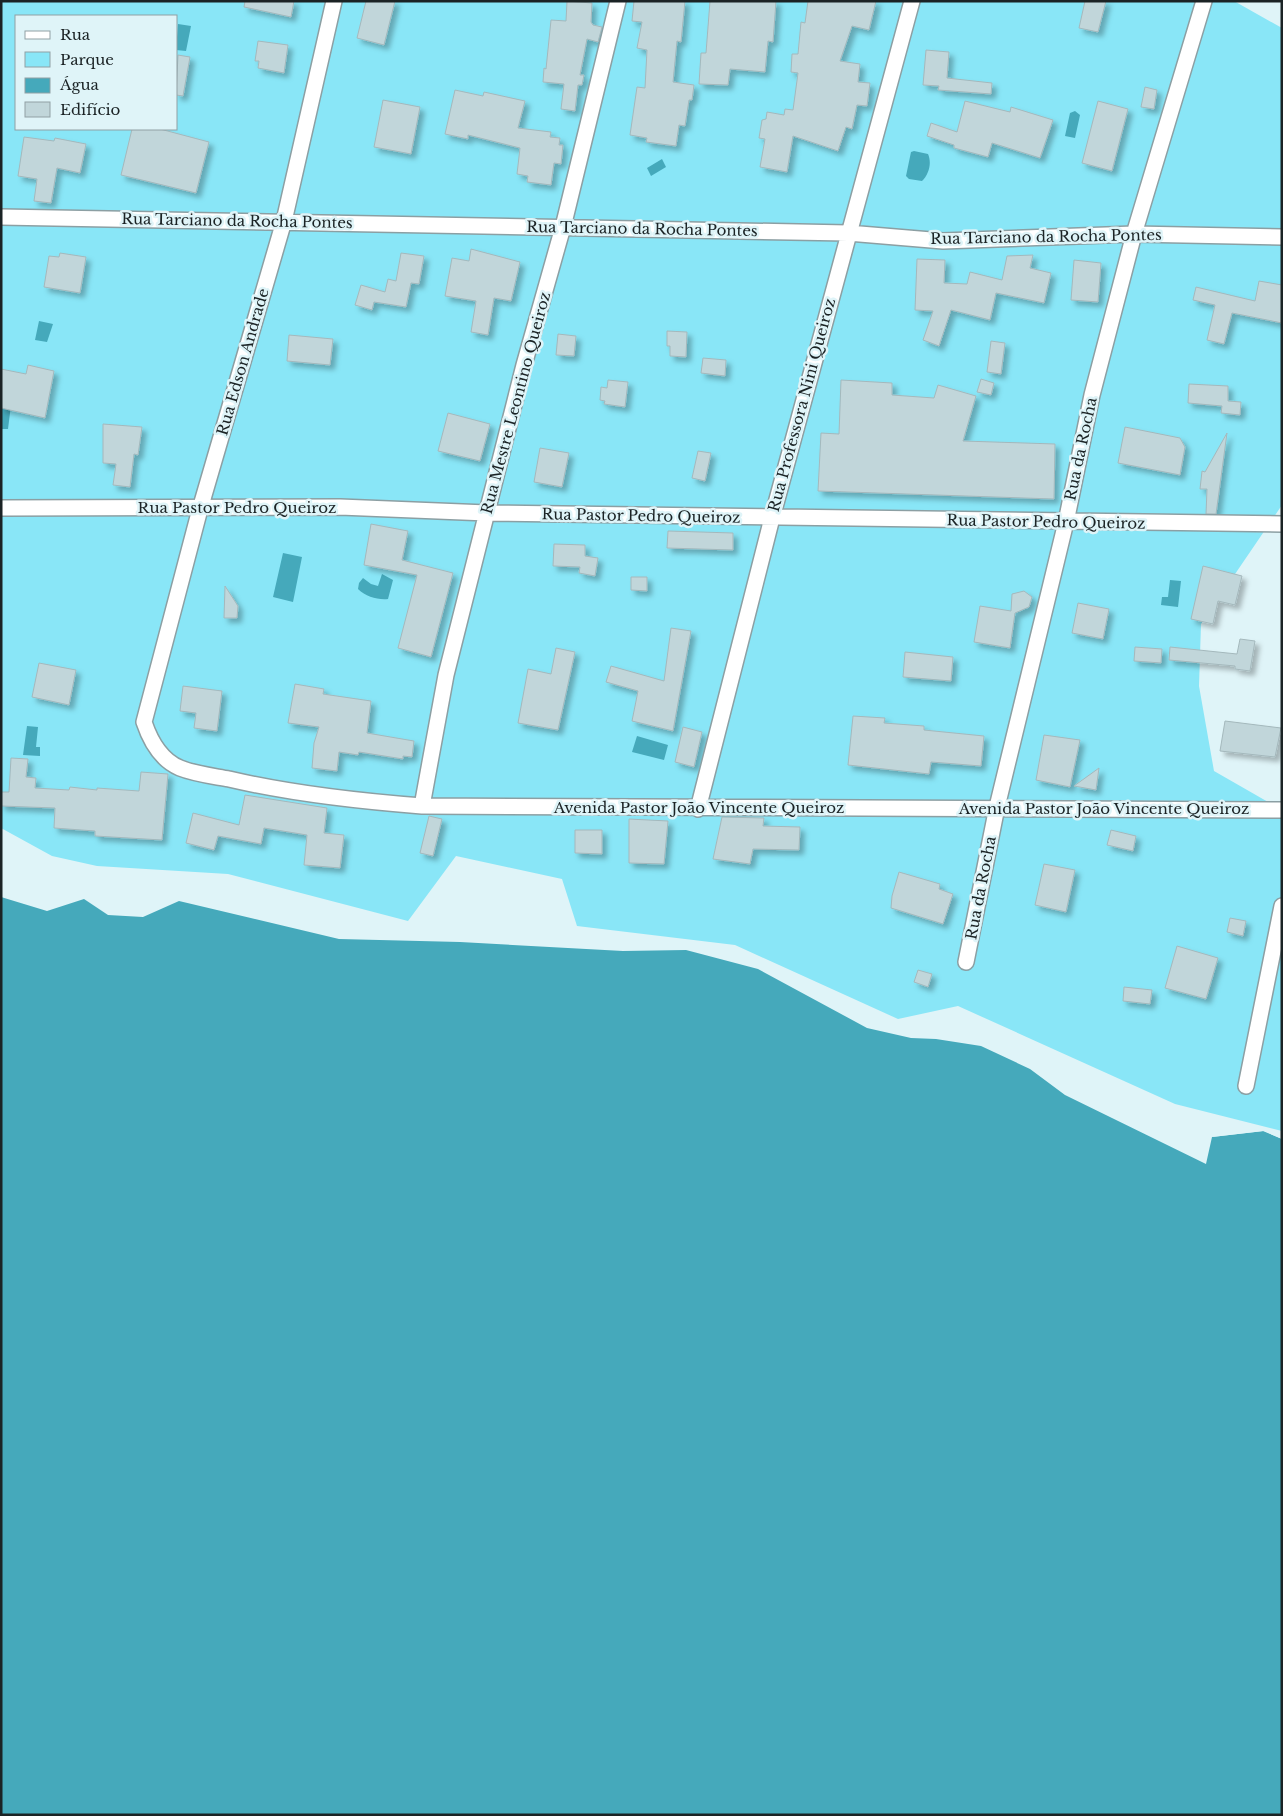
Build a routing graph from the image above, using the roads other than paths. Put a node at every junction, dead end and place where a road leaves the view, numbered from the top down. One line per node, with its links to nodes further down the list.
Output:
1 (334, 1): 6 (street, Rua Edson Andrade)
2 (618, 1): 7 (street, Rua Mestre Leontino Queiroz)
3 (912, 1): 8 (street, Rua Professora Nini Queiroz)
4 (1204, 1): 9 (street, Rua da Rocha)
5 (1, 216): 6 (street, Rua Tarciano da Rocha Pontes)
6 (284, 221): 7 (street, Rua Tarciano da Rocha Pontes); 12 (street, Rua Edson Andrade)
7 (563, 228): 8 (street, Rua Tarciano da Rocha Pontes); 13 (street, Rua Mestre Leontino Queiroz)
8 (848, 234): 9 (street, Rua Tarciano da Rocha Pontes); 14 (street, Rua Professora Nini Queiroz)
9 (1134, 234): 10 (street, Rua Tarciano da Rocha Pontes); 15 (street, Rua da Rocha)
10 (1282, 237)
11 (1, 508): 12 (street, Rua Pastor Pedro Queiroz)
12 (200, 509): 13 (street, Rua Pastor Pedro Queiroz); 17 (street, Rua Edson Andrade)
13 (487, 513): 14 (street, Rua Pastor Pedro Queiroz); 18 (street, Rua Mestre Leontino Queiroz)
14 (772, 518): 15 (street, Rua Pastor Pedro Queiroz); 20 (street, Rua Professora Nini Queiroz)
15 (1066, 522): 16 (street, Rua Pastor Pedro Queiroz); 19 (street, Rua da Rocha)
16 (1282, 524)
17 (144, 722): 18 (street, Avenida Pastor João Vincente Queiroz)
18 (422, 806): 20 (street, Avenida Pastor João Vincente Queiroz)
19 (997, 807): 20 (street, Avenida Pastor João Vincente Queiroz); 21 (street, Avenida Pastor João Vincente Queiroz); 23 (street, Rua da Rocha)
20 (698, 809)
21 (1282, 810)
22 (1282, 906): 24 (street)
23 (966, 962)
24 (1246, 1086)

